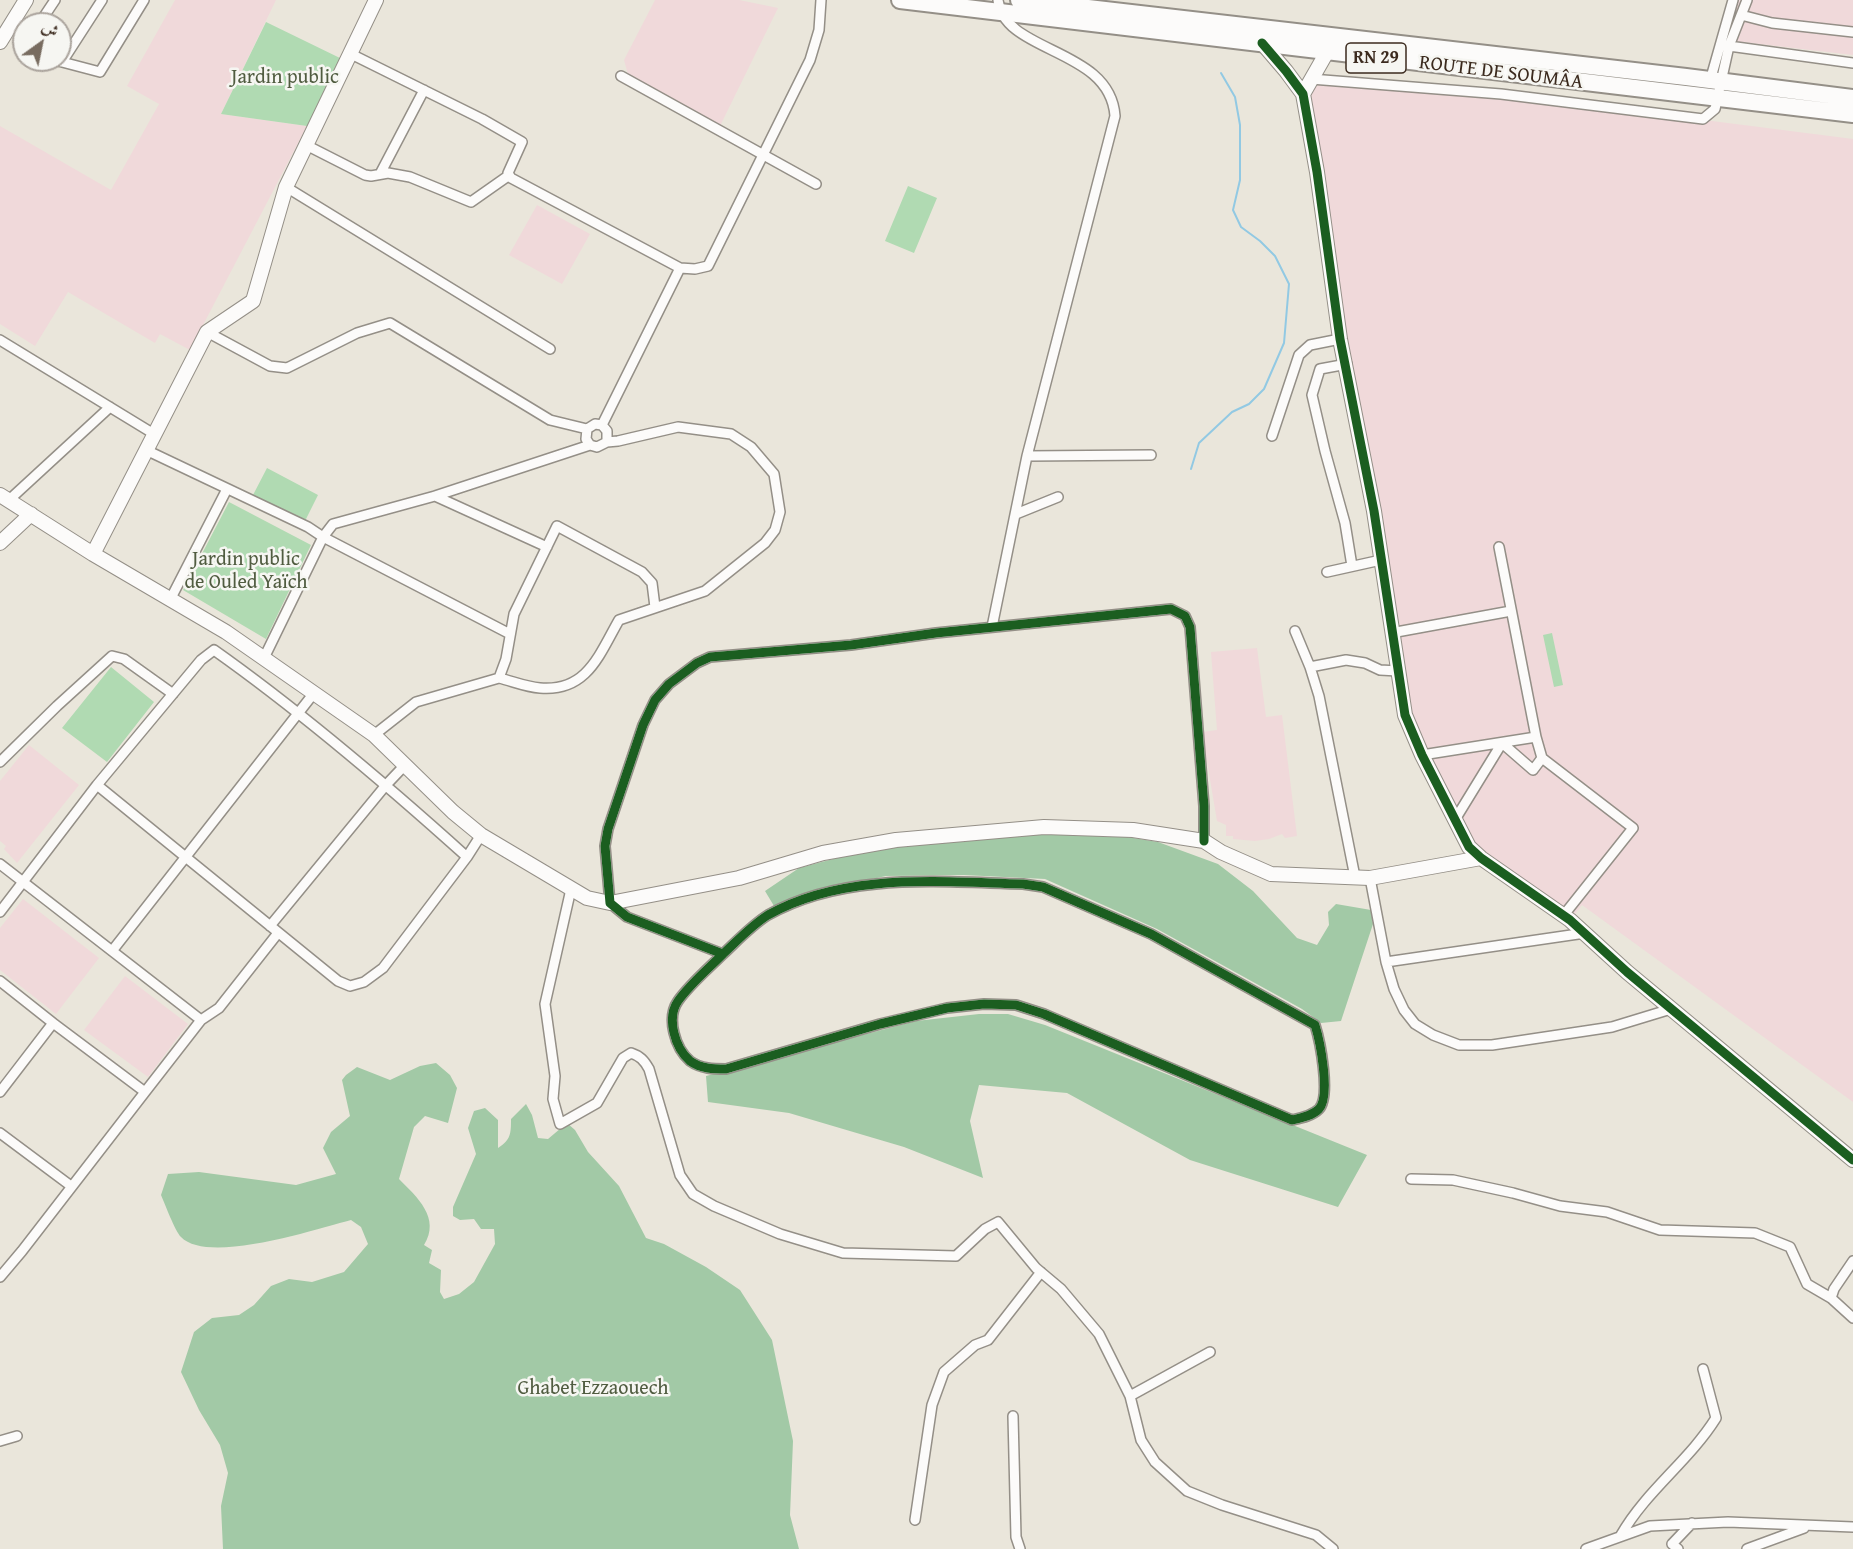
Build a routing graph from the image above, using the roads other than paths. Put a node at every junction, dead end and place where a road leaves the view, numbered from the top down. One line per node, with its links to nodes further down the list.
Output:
1 (26, 0): 15 (street)
2 (144, 0): 21 (street)
3 (376, 0): 19 (street)
4 (821, 0): 30 (street)
5 (900, 0): 10 (highway, ROUTE DE SOUMÂA / RN 29)
6 (1019, 0): 11 (highway, ROUTE DE SOUMÂA / RN 29)
7 (1733, 0): 24 (street)
8 (1747, 0): 12 (street)
9 (99, 1): 14 (street)
10 (998, 6): 16 (highway, ROUTE DE SOUMÂA / RN 29); 50 (street)
11 (1125, 7): 24 (highway, ROUTE DE SOUMÂA / RN 29)
12 (1741, 15): 13 (street); 17 (street)
13 (1853, 32)
14 (72, 40)
15 (0, 41)
16 (1262, 43): 18 (highway, ROUTE DE SOUMÂA / RN 29); 26 (street)
17 (1730, 46): 20 (street); 24 (street)
18 (1327, 51): 23 (street); 24 (highway, ROUTE DE SOUMÂA / RN 29)
19 (349, 52): 25 (street); 29 (street)
20 (1853, 63)
21 (72, 65)
22 (621, 76): 30 (street)
23 (1311, 79): 24 (street); 26 (street)
24 (1716, 87): 27 (highway, ROUTE DE SOUMÂA / RN 29); 28 (highway, ROUTE DE SOUMÂA / RN 29)
25 (424, 90): 31 (street); 32 (street)
26 (1303, 94): 37 (street)
27 (1853, 98)
28 (1853, 114)
29 (306, 145): 31 (street); 34 (street)
30 (763, 156): 33 (street); 35 (street)
31 (380, 174): 32 (street)
32 (508, 176): 35 (street)
33 (816, 184)
34 (286, 187): 36 (street); 39 (street)
35 (680, 268): 42 (street)
36 (207, 332): 43 (street); 44 (street)
37 (1340, 339): 40 (street); 45 (street)
38 (0, 340): 41 (street)
39 (550, 349)
40 (1347, 364): 62 (street); 63 (street)
41 (110, 407): 44 (street); 54 (street)
42 (603, 425): 43 (street); 46 (street)
43 (587, 429): 47 (street)
44 (154, 434): 48 (street)
45 (1272, 436)
46 (607, 442): 47 (street); 66 (street)
47 (590, 445): 52 (street)
48 (146, 450): 51 (street); 61 (street)
49 (1152, 455): 50 (street)
50 (1027, 456): 56 (street)
51 (227, 489): 57 (street); 65 (street)
52 (435, 496): 57 (street); 59 (street)
53 (1058, 497): 56 (street)
54 (5, 498): 55 (street)
55 (31, 514): 58 (street); 61 (street)
56 (1016, 514): 68 (street)
57 (323, 537): 72 (street); 74 (street)
58 (0, 543)
59 (547, 547): 66 (street); 72 (street)
60 (1499, 547): 67 (street)
61 (93, 554): 65 (street)
62 (1381, 560): 63 (street); 71 (street)
63 (1352, 566): 64 (street)
64 (1327, 572)
65 (170, 600): 70 (street)
66 (655, 607): 77 (street)
67 (1511, 611): 71 (street); 82 (street)
68 (992, 627): 92 (street); 101 (street)
69 (1295, 631): 75 (street)
70 (226, 632): 73 (street); 74 (street)
71 (1391, 633): 76 (street)
72 (510, 634): 77 (street)
73 (214, 650): 79 (street); 80 (street)
74 (264, 658): 78 (street)
75 (1310, 667): 76 (street); 97 (street)
76 (1398, 671): 84 (street)
77 (499, 678): 81 (street)
78 (314, 693): 80 (street); 81 (street)
79 (173, 694): 86 (street); 89 (street)
80 (297, 714): 88 (street); 93 (street)
81 (374, 735): 87 (street)
82 (1536, 737): 83 (street); 85 (street)
83 (1502, 743): 84 (street); 85 (street); 90 (street)
84 (1422, 755): 90 (street)
85 (1542, 759): 103 (street)
86 (0, 762)
87 (405, 765): 88 (street); 91 (street)
88 (386, 784): 94 (street); 104 (street)
89 (97, 786): 93 (street); 99 (street)
90 (1456, 818): 95 (street)
91 (482, 835): 94 (street); 100 (street)
92 (1204, 841): 97 (street); 101 (street)
93 (185, 857): 104 (street); 107 (street)
94 (467, 857): 105 (street)
95 (1481, 858): 98 (street); 103 (street)
96 (0, 864): 99 (street)
97 (1354, 878): 98 (street)
98 (1371, 878): 109 (street)
99 (23, 882): 102 (street); 107 (street)
100 (570, 890): 101 (street); 121 (street)
101 (610, 903): 108 (street)
102 (0, 912)
103 (1563, 916): 106 (street)
104 (270, 926): 105 (street)
105 (278, 933): 112 (street)
106 (1585, 933): 109 (street); 111 (street)
107 (112, 951): 112 (street)
108 (723, 954): 108 (street)
109 (1386, 963): 111 (street)
110 (0, 981): 113 (street)
111 (1671, 1010): 117 (street)
112 (201, 1020): 115 (street)
113 (53, 1023): 114 (street); 115 (street)
114 (0, 1092)
115 (145, 1092): 119 (street)
116 (0, 1133): 119 (street)
117 (1853, 1160)
118 (1411, 1179): 123 (street)
119 (71, 1186): 122 (street)
120 (1853, 1261): 123 (street)
121 (1041, 1272): 127 (street); 131 (street)
122 (0, 1277)
123 (1831, 1299): 124 (street)
124 (1853, 1318)
125 (1210, 1352): 127 (street)
126 (1703, 1370): 135 (street)
127 (1130, 1396): 138 (street)
128 (1013, 1416): 137 (street)
129 (18, 1436): 130 (street)
130 (0, 1441)
131 (915, 1520)
132 (1692, 1523): 133 (street); 135 (street); 140 (street)
133 (1808, 1526): 134 (street); 141 (street)
134 (1851, 1528): 136 (street)
135 (1621, 1535): 139 (street)
136 (1853, 1538)
137 (1020, 1549)
138 (1333, 1549)
139 (1586, 1549)
140 (1678, 1549)
141 (1747, 1549)

